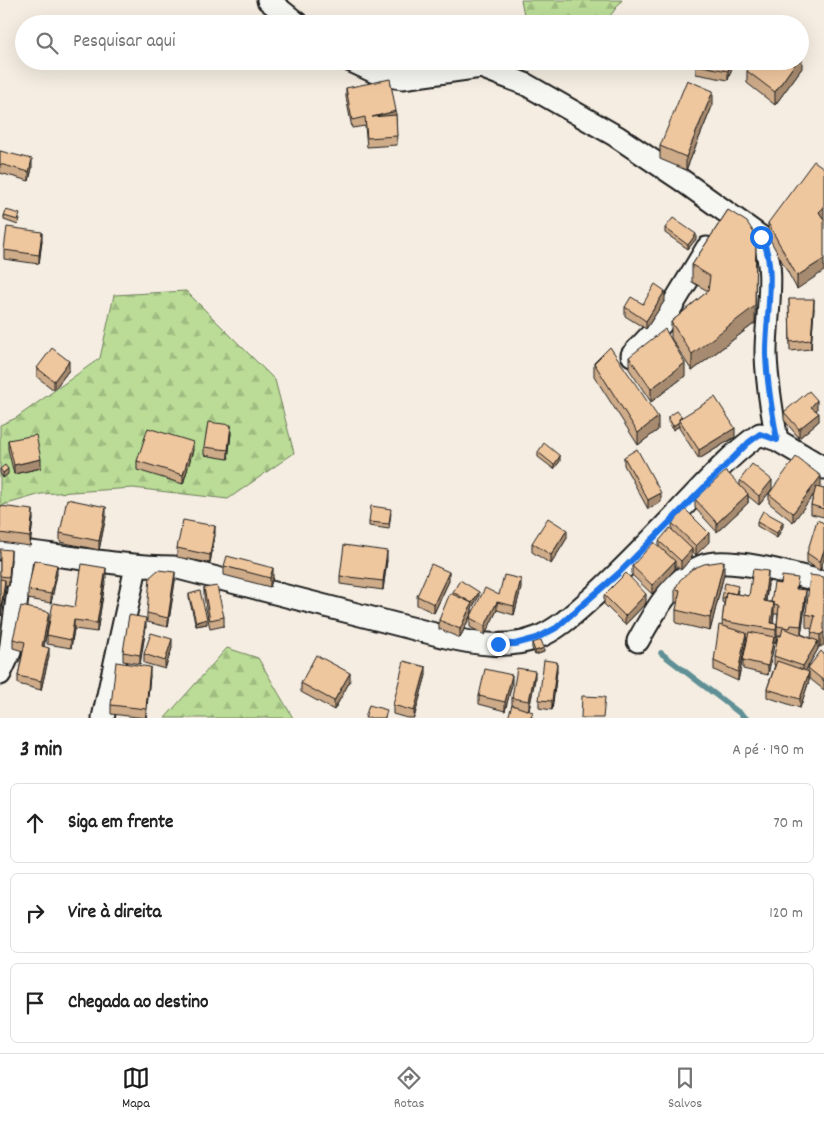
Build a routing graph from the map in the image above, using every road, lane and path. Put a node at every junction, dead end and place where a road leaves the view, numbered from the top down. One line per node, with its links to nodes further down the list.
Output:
1 (268, 0): 2 (street)
2 (287, 15)
3 (370, 70): 4 (street)
4 (465, 70)
5 (488, 70): 6 (street)
6 (728, 214): 7 (street); 8 (street)
7 (632, 355)
8 (777, 440): 9 (street); 12 (street)
9 (824, 468)
10 (0, 549): 11 (street)
11 (23, 551): 12 (street); 15 (street)
12 (136, 567): 16 (street)
13 (824, 582): 14 (street)
14 (638, 641)
15 (0, 674)
16 (103, 718)

